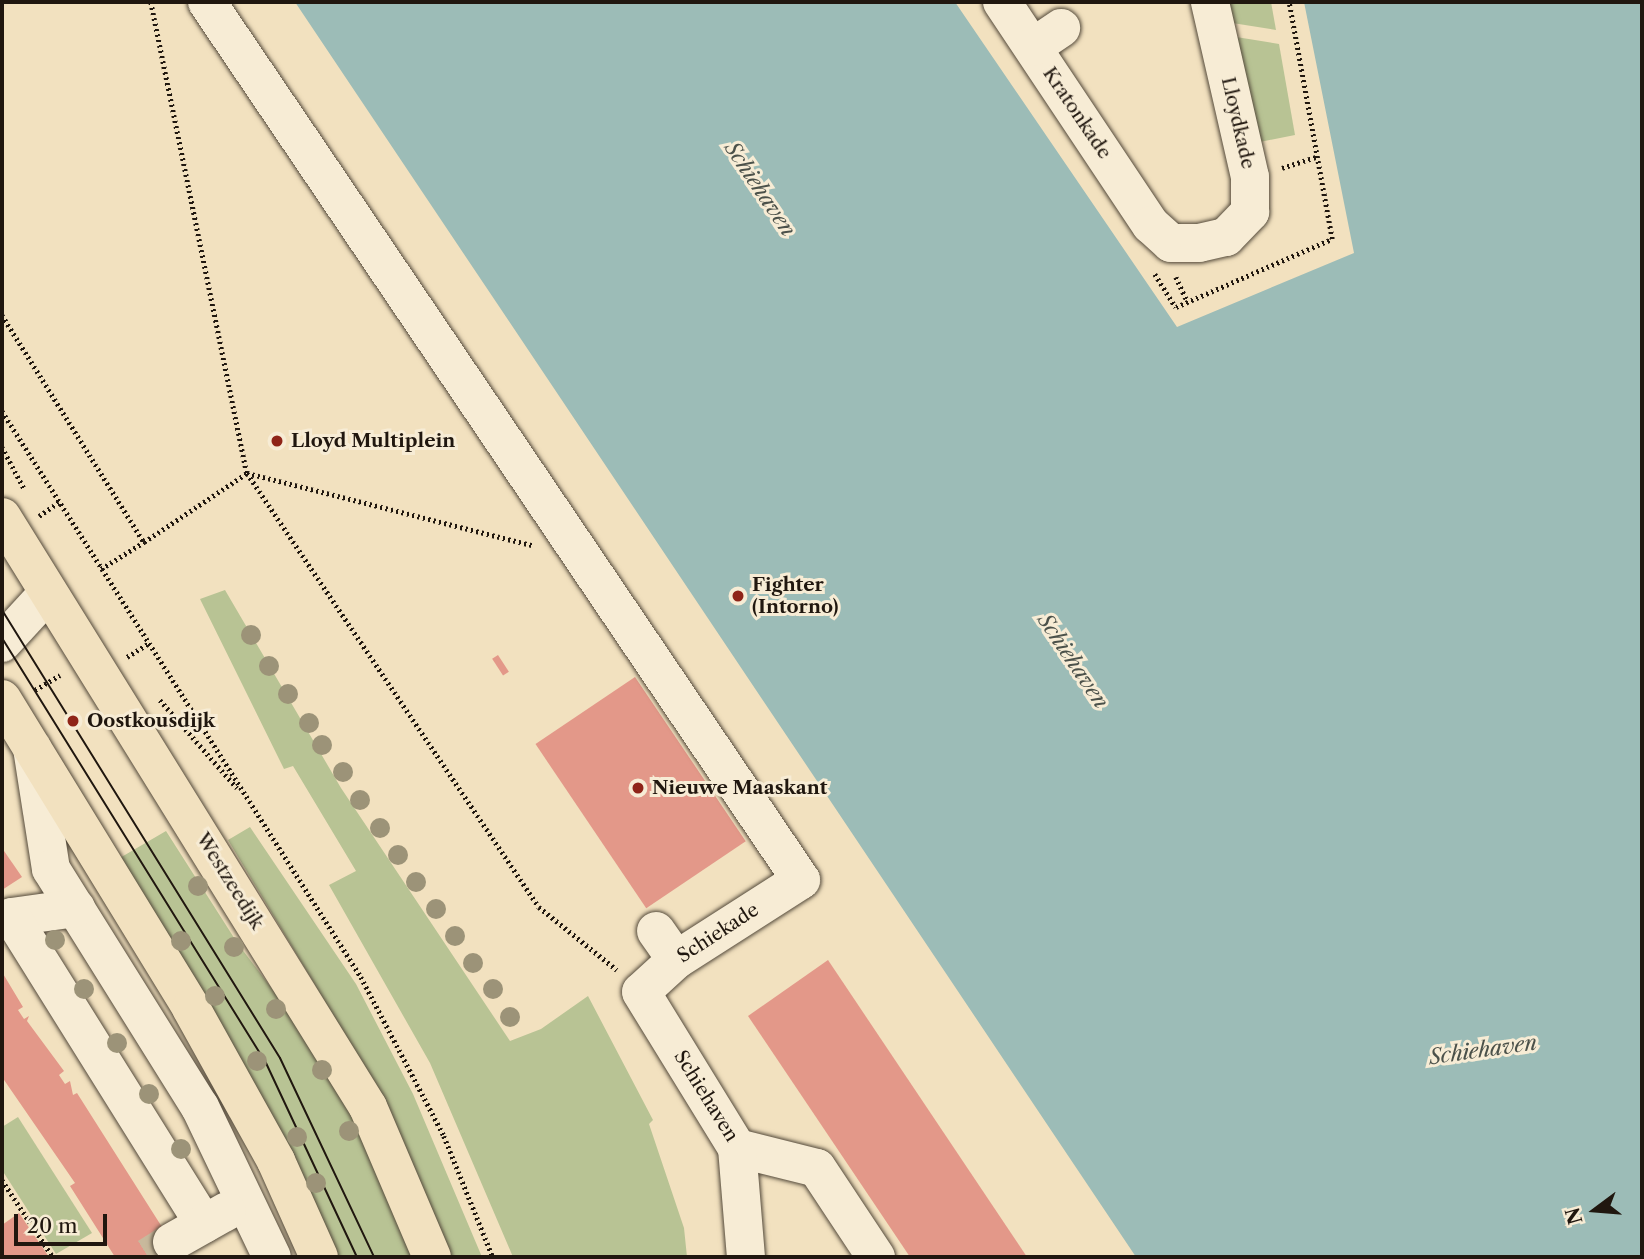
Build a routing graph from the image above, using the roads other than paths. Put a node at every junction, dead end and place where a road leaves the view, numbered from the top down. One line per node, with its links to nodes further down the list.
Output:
1 (207, 2): 12 (street, Schiekade)
2 (1002, 2): 4 (street, Kratonkade)
3 (1210, 2): 4 (street, Lloydkade)
4 (1151, 225)
5 (20, 517): 6 (main road, Westzeedijk)
6 (48, 593): 7 (street); 8 (street); 17 (main road, Westzeedijk)
7 (2, 612)
8 (2, 643)
9 (2, 699): 10 (main road)
10 (32, 748): 11 (street); 16 (main road)
11 (76, 908): 14 (street); 14 (street)
12 (640, 992): 13 (street, Schiehaven)
13 (737, 1147): 18 (street); 19 (street, Schiehaven)
14 (247, 1199): 15 (street)
15 (272, 1257)
16 (319, 1257)
17 (432, 1257)
18 (746, 1257)
19 (876, 1257)

